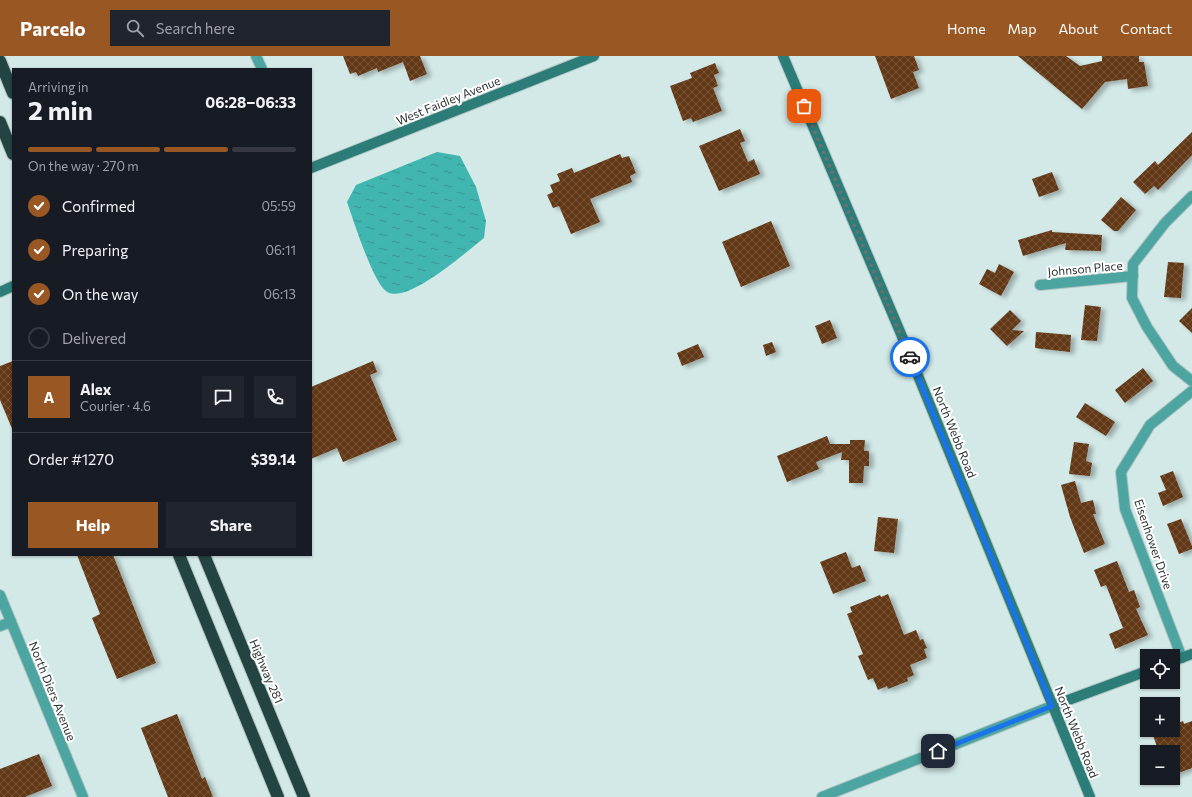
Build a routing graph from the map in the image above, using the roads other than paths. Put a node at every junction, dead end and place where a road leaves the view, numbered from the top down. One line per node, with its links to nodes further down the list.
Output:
1 (256, 56): 5 (street)
2 (594, 56): 9 (main road, West Faidley Avenue)
3 (783, 56): 26 (main road, North Webb Road)
4 (0, 61): 6 (highway)
5 (262, 68)
6 (12, 91)
7 (0, 122): 8 (highway)
8 (12, 152)
9 (312, 168)
10 (1192, 196): 11 (street)
11 (1133, 276): 12 (street, Johnson Place); 15 (street)
12 (1040, 285)
13 (12, 286): 14 (main road)
14 (0, 292)
15 (1192, 381)
16 (1192, 391): 22 (street, Eisenhower Drive)
17 (179, 556): 28 (highway)
18 (204, 556): 29 (highway, Highway 281)
19 (0, 595): 20 (street, North Diers Avenue)
20 (11, 622): 21 (street); 27 (street, North Diers Avenue)
21 (0, 626)
22 (1173, 649)
23 (1192, 654): 24 (main road)
24 (1180, 659)
25 (1140, 674): 26 (main road)
26 (1052, 706): 30 (street); 31 (main road, North Webb Road)
27 (83, 797)
28 (278, 797)
29 (304, 797)
30 (822, 797)
31 (1090, 797)

